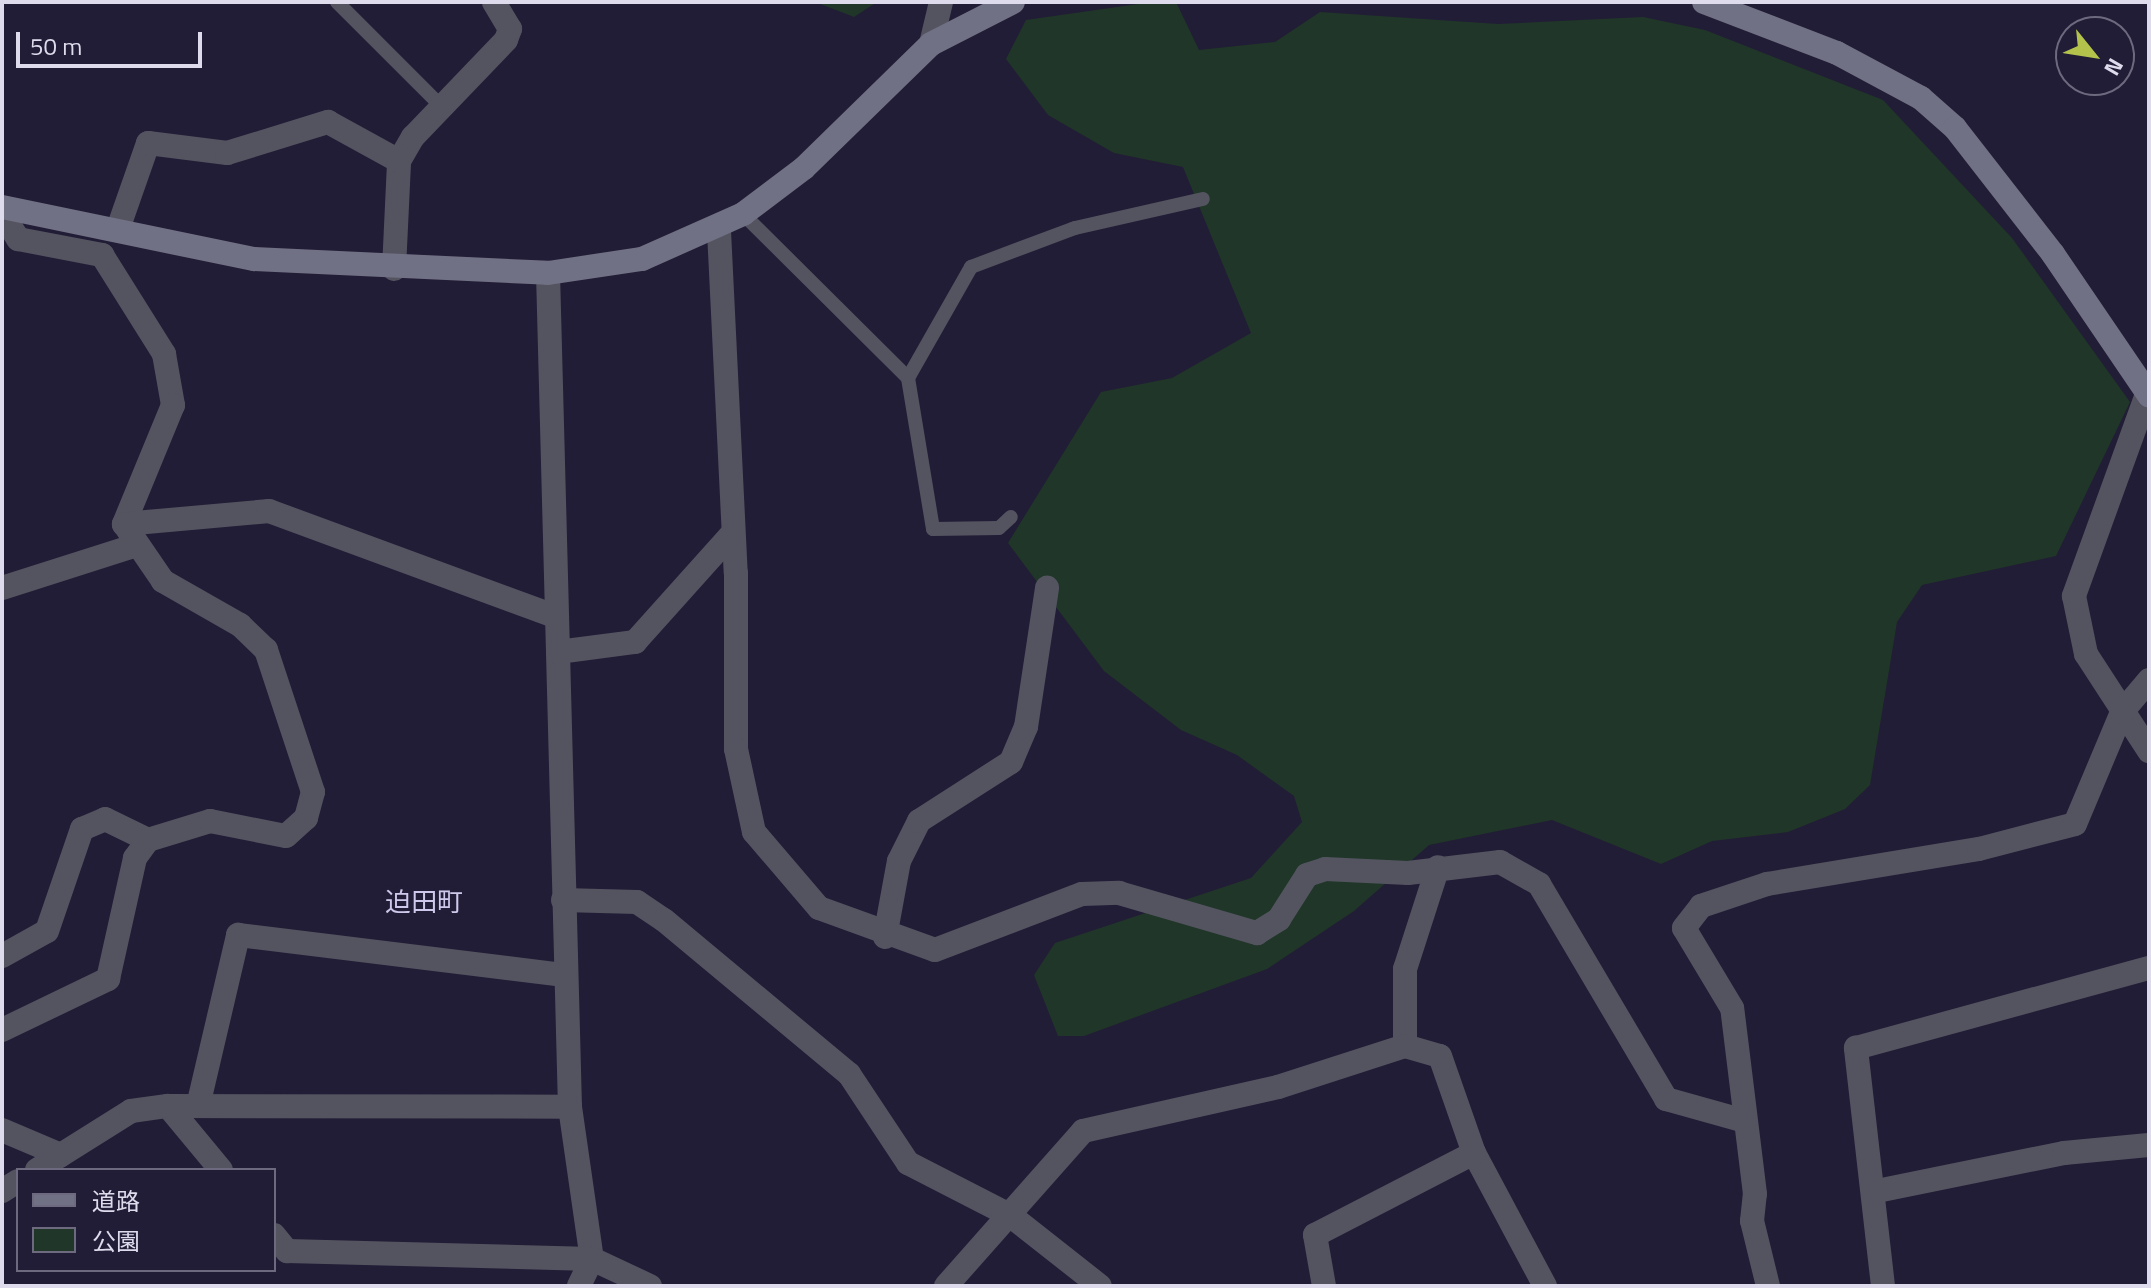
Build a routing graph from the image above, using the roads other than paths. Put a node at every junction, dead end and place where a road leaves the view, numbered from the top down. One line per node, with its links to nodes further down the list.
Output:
1 (337, 2): 7 (lane)
2 (494, 2): 7 (street)
3 (941, 2): 6 (street)
4 (1013, 2): 6 (street)
5 (1704, 2): 18 (street)
6 (931, 44): 12 (street)
7 (442, 107): 8 (street)
8 (399, 161): 13 (street); 15 (street)
9 (1203, 199): 17 (lane)
10 (2, 207): 13 (street)
11 (2, 214): 20 (street)
12 (743, 214): 14 (street); 17 (lane)
13 (119, 226): 15 (street)
14 (719, 231): 16 (street); 21 (street)
15 (394, 269): 16 (street)
16 (548, 273): 25 (street)
17 (908, 378): 19 (lane)
18 (2148, 394): 28 (street)
19 (1011, 517)
20 (124, 524): 22 (street); 25 (street)
21 (730, 536): 26 (street); 33 (street)
22 (137, 545): 23 (street); 30 (street)
23 (2, 588)
24 (1047, 588): 33 (street)
25 (557, 617): 26 (street)
26 (558, 652): 32 (street)
27 (2149, 680): 28 (street)
28 (2122, 712): 29 (street); 42 (street)
29 (2149, 751)
30 (148, 840): 34 (street); 37 (street)
31 (1438, 867): 33 (street); 38 (street); 42 (street)
32 (563, 900): 36 (street); 50 (street)
33 (885, 937)
34 (2, 956)
35 (2149, 968): 49 (street)
36 (565, 975): 40 (street); 41 (street)
37 (2, 1030)
38 (1405, 1046): 45 (street); 50 (street)
39 (168, 1106): 40 (street); 46 (street); 48 (street)
40 (198, 1106): 41 (street)
41 (570, 1107): 52 (street)
42 (1741, 1120): 59 (street)
43 (2, 1130): 46 (street)
44 (2149, 1145): 49 (street)
45 (1474, 1153): 57 (street); 58 (street)
46 (61, 1155): 47 (street)
47 (40, 1168)
48 (219, 1168)
49 (1877, 1191): 60 (street)
50 (1011, 1216): 55 (street); 56 (street)
51 (276, 1237): 52 (street)
52 (592, 1259): 53 (street); 54 (street)
53 (579, 1286)
54 (650, 1286)
55 (946, 1286)
56 (1100, 1286)
57 (1324, 1286)
58 (1545, 1286)
59 (1768, 1286)
60 (1883, 1286)

